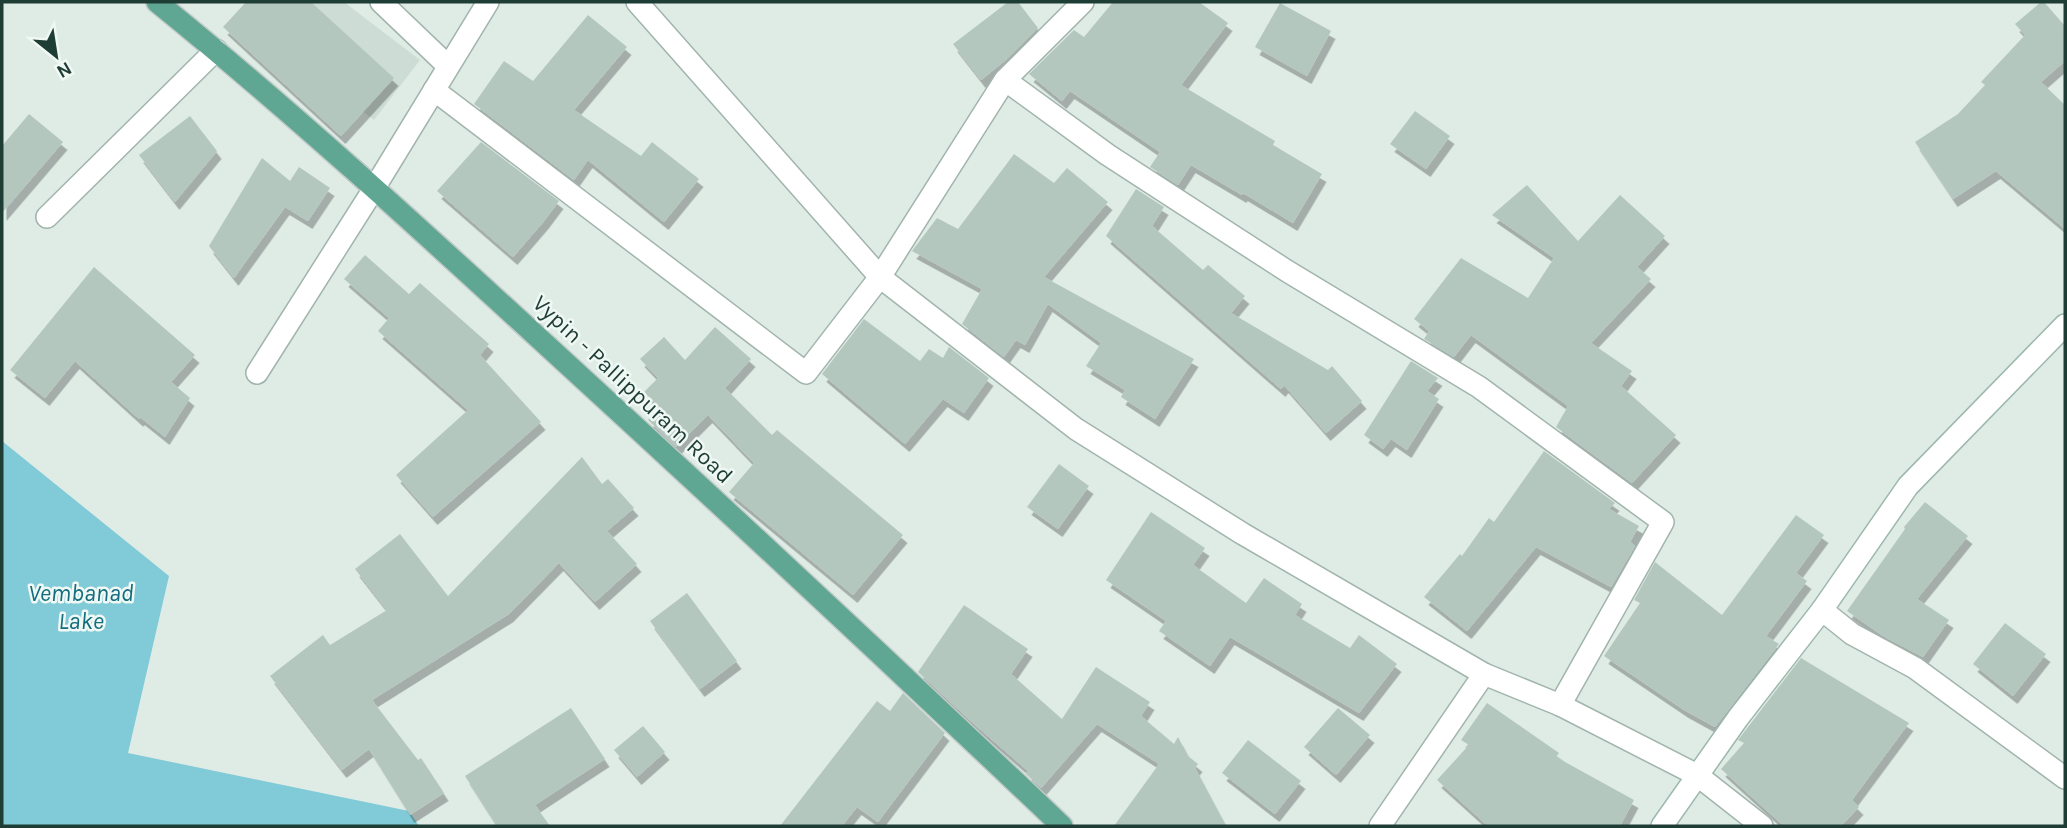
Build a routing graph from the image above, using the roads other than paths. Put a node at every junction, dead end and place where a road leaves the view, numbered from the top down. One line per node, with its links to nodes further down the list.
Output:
1 (157, 2): 6 (main road, Vypin - Pallippuram Road)
2 (381, 2): 7 (street)
3 (488, 2): 7 (street)
4 (637, 2): 12 (street)
5 (1083, 2): 8 (street)
6 (216, 50): 10 (main road, Vypin - Pallippuram Road); 11 (street)
7 (448, 66): 9 (street)
8 (1005, 80): 12 (street); 17 (street)
9 (434, 90): 10 (street); 12 (street)
10 (375, 187): 14 (street); 20 (main road, Vypin - Pallippuram Road)
11 (47, 217)
12 (880, 277): 16 (street)
13 (2065, 325): 15 (street)
14 (257, 373)
15 (1822, 610): 18 (street); 19 (street)
16 (1484, 674): 17 (street); 21 (street)
17 (1560, 705): 18 (street)
18 (1697, 775): 22 (street); 23 (street)
19 (2065, 778)
20 (1062, 826)
21 (1380, 826)
22 (1662, 826)
23 (1762, 826)

